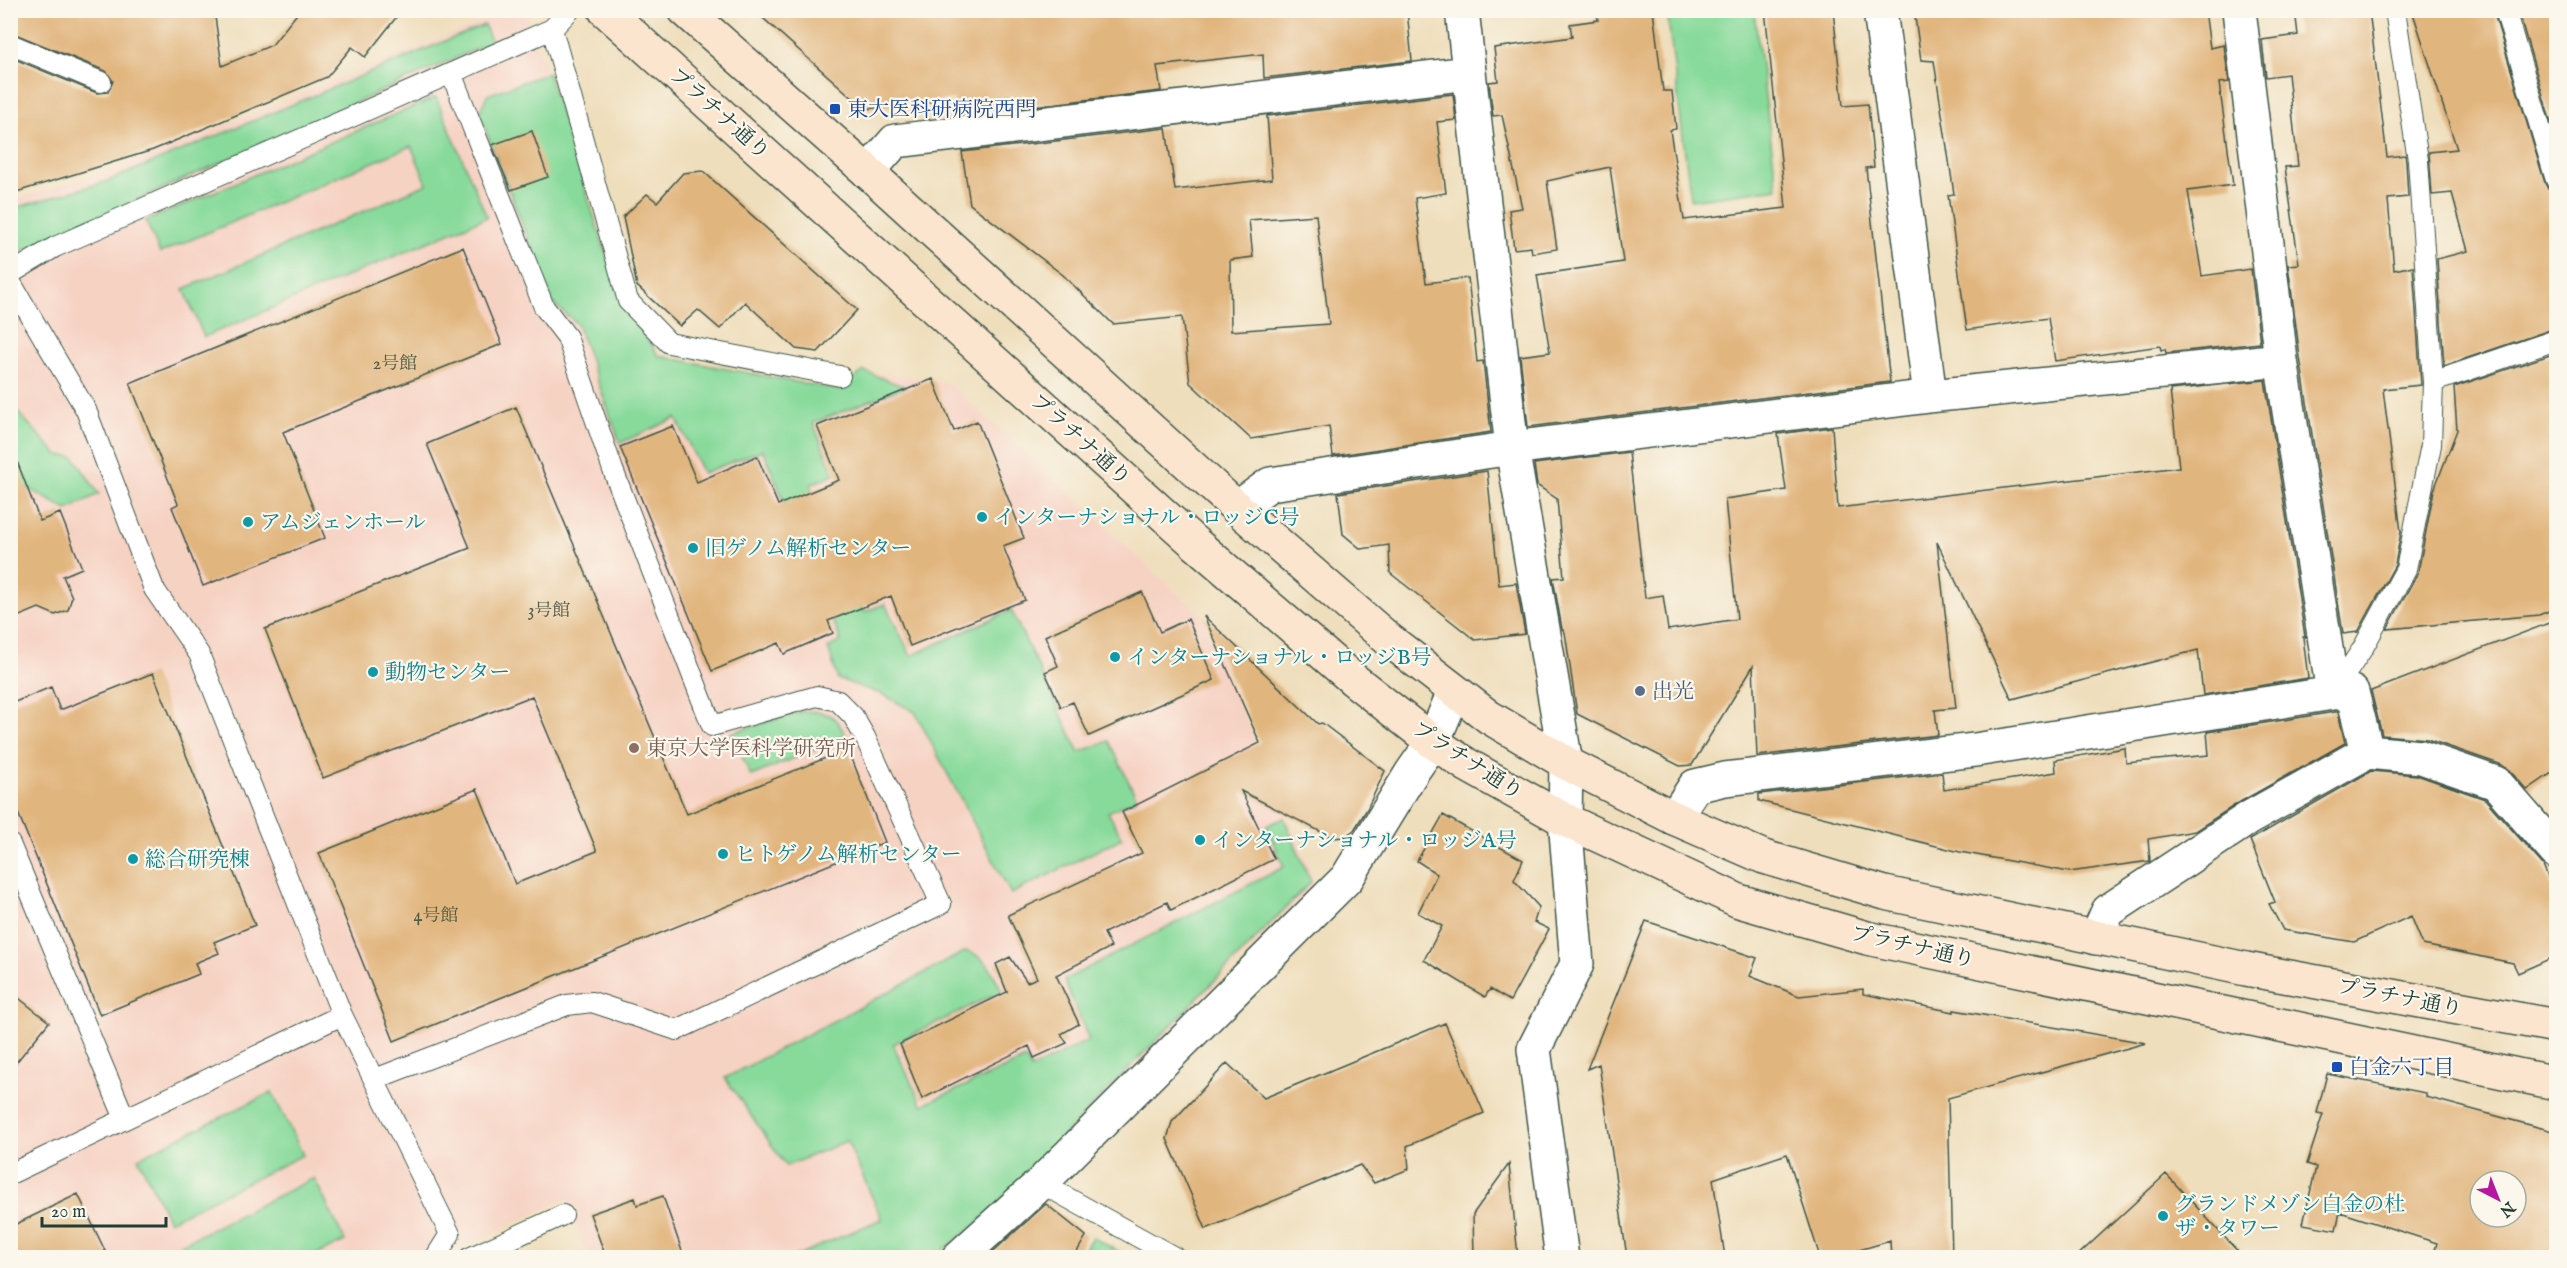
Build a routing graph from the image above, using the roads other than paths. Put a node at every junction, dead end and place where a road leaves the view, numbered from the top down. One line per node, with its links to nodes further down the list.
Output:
1 (570, 10): 9 (lane)
2 (685, 10): 14 (main road, プラチナ通り)
3 (1462, 10): 12 (street)
4 (1880, 10): 22 (street)
5 (2239, 10): 19 (street)
6 (2395, 10): 21 (lane)
7 (2505, 10): 15 (lane)
8 (607, 11): 27 (main road, プラチナ通り)
9 (552, 29): 11 (lane); 20 (lane)
10 (10, 44): 13 (lane)
11 (451, 73): 16 (lane); 37 (lane)
12 (1469, 73): 14 (street); 23 (street)
13 (101, 82)
14 (868, 172): 24 (main road, プラチナ通り)
15 (2556, 180)
16 (10, 274)
17 (10, 281): 35 (lane)
18 (2556, 340): 21 (lane)
19 (2281, 360): 22 (street); 26 (street)
20 (840, 376)
21 (2433, 382): 26 (lane)
22 (1930, 396): 23 (street)
23 (1512, 448): 24 (street); 29 (street)
24 (1237, 508): 25 (main road, プラチナ通り)
25 (1454, 692): 27 (street); 29 (main road, プラチナ通り)
26 (2333, 693): 28 (street); 30 (street)
27 (1433, 742): 31 (main road, プラチナ通り); 41 (street)
28 (2367, 752): 33 (street); 34 (street)
29 (1566, 764): 30 (main road, プラチナ通り); 31 (street)
30 (1674, 818): 34 (main road, プラチナ通り)
31 (1565, 820): 38 (main road, プラチナ通り); 47 (street)
32 (10, 844): 39 (lane)
33 (2556, 852)
34 (2097, 938): 36 (main road, プラチナ通り)
35 (342, 1015): 37 (lane); 39 (lane)
36 (2556, 1026)
37 (375, 1078): 43 (lane)
38 (2556, 1083)
39 (125, 1119): 40 (lane)
40 (10, 1174)
41 (1041, 1183): 45 (street); 46 (lane)
42 (563, 1215): 44 (lane)
43 (435, 1257)
44 (469, 1257)
45 (958, 1257)
46 (1176, 1257)
47 (1562, 1257)

